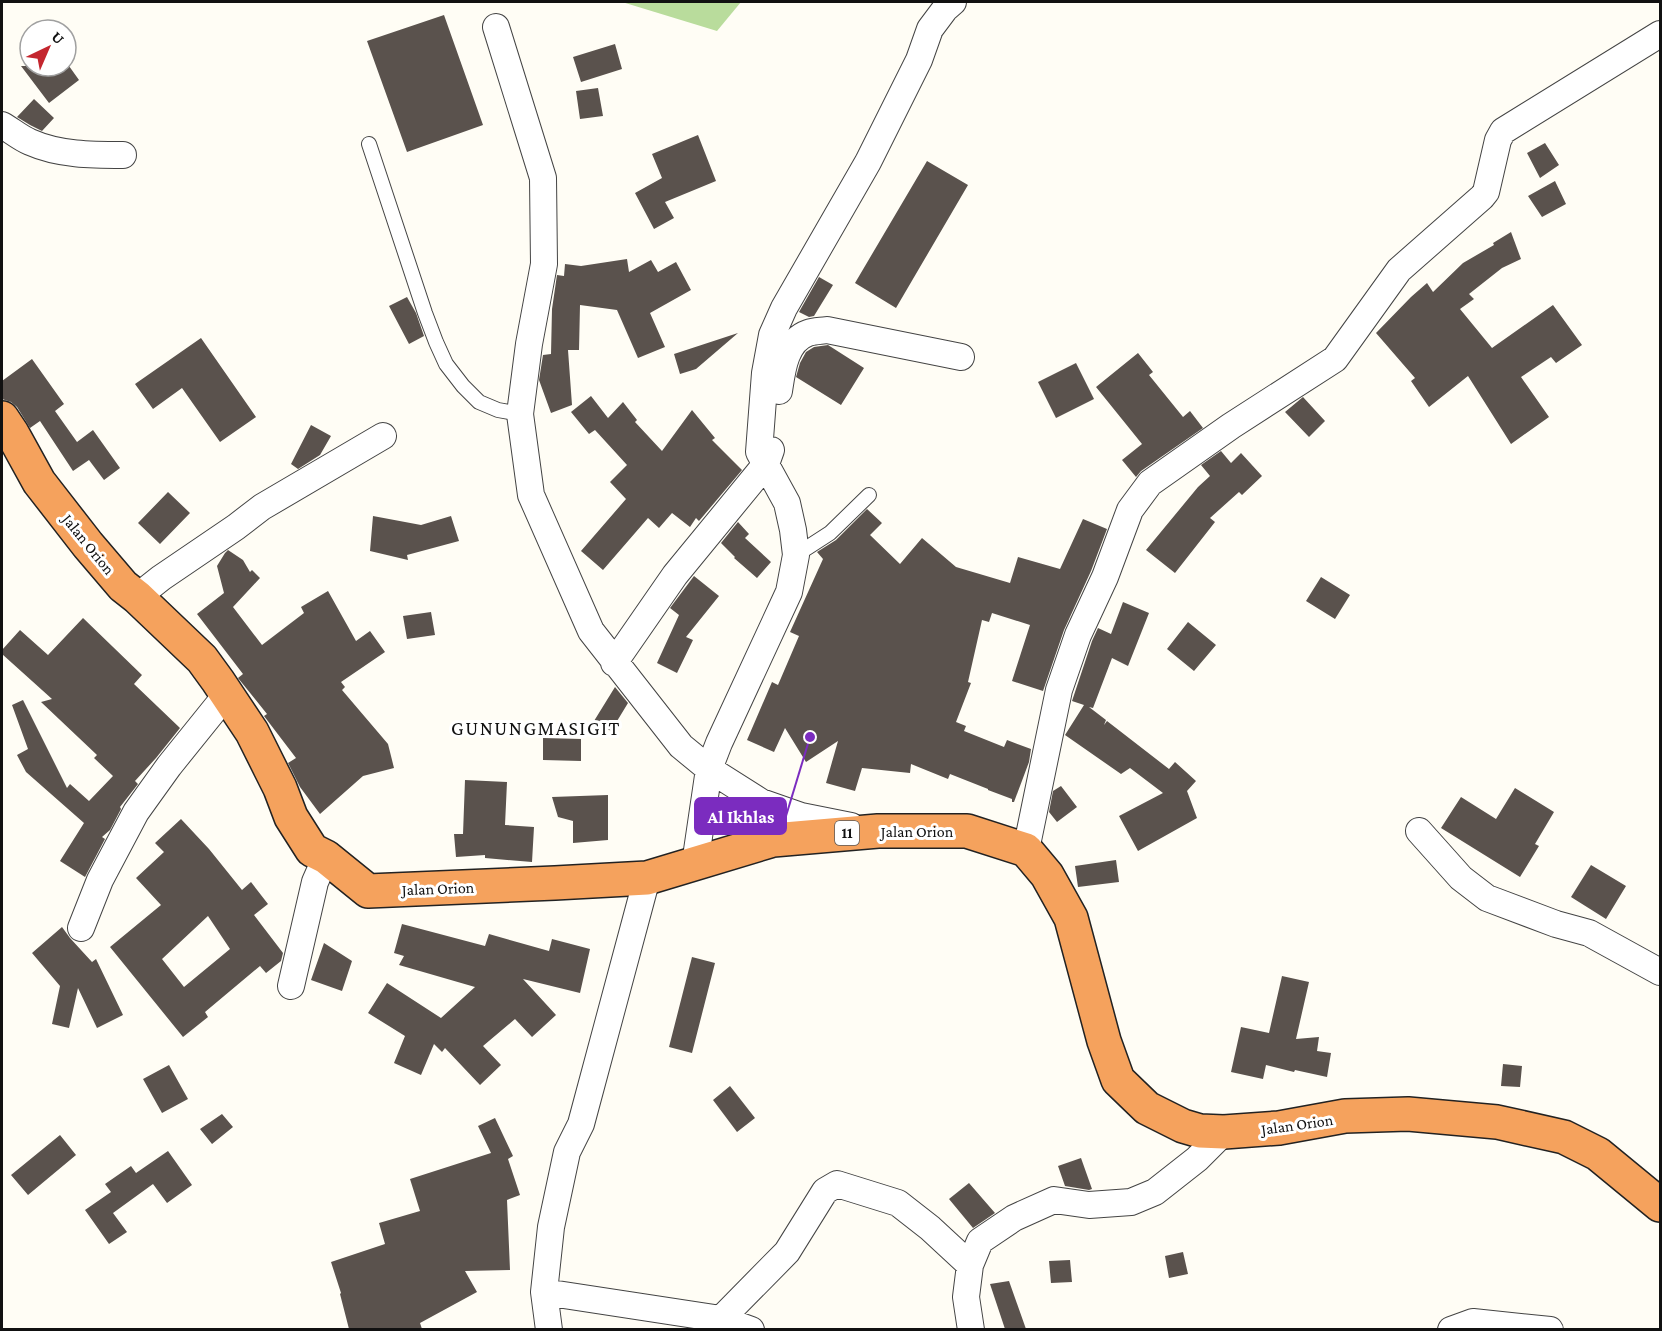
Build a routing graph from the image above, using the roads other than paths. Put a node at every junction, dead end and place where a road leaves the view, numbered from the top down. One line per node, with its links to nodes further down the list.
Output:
1 (953, 2): 11 (street)
2 (496, 27): 8 (street)
3 (1660, 34): 20 (street)
4 (2, 125): 6 (street)
5 (369, 144): 8 (lane)
6 (123, 155)
7 (961, 357): 11 (street)
8 (520, 414): 15 (street)
9 (2, 418): 14 (highway, Jalan Orion / 11)
10 (383, 436): 14 (street)
11 (766, 464): 13 (street); 15 (street)
12 (868, 495): 13 (lane)
13 (796, 555): 17 (street)
14 (137, 597): 16 (highway, Jalan Orion / 11)
15 (614, 663): 17 (street)
16 (227, 693): 21 (highway, Jalan Orion / 11); 24 (street)
17 (709, 769): 18 (street); 22 (street)
18 (878, 831): 20 (highway, Jalan Orion / 11); 22 (highway, Jalan Orion / 11)
19 (1419, 831): 25 (street)
20 (1026, 850): 27 (highway, Jalan Orion)
21 (326, 857): 23 (highway, Jalan Orion / 11); 26 (street)
22 (695, 864): 23 (highway, Jalan Orion / 11)
23 (646, 878): 30 (street)
24 (81, 928)
25 (1660, 972)
26 (291, 986)
27 (1224, 1132): 28 (highway, Jalan Orion); 29 (street)
28 (1660, 1205)
29 (970, 1265): 31 (street); 34 (street)
30 (544, 1292): 31 (street); 32 (street)
31 (721, 1319): 33 (street)
32 (549, 1329)
33 (751, 1329)
34 (971, 1329)
35 (1451, 1329): 36 (street)
36 (1550, 1329)

